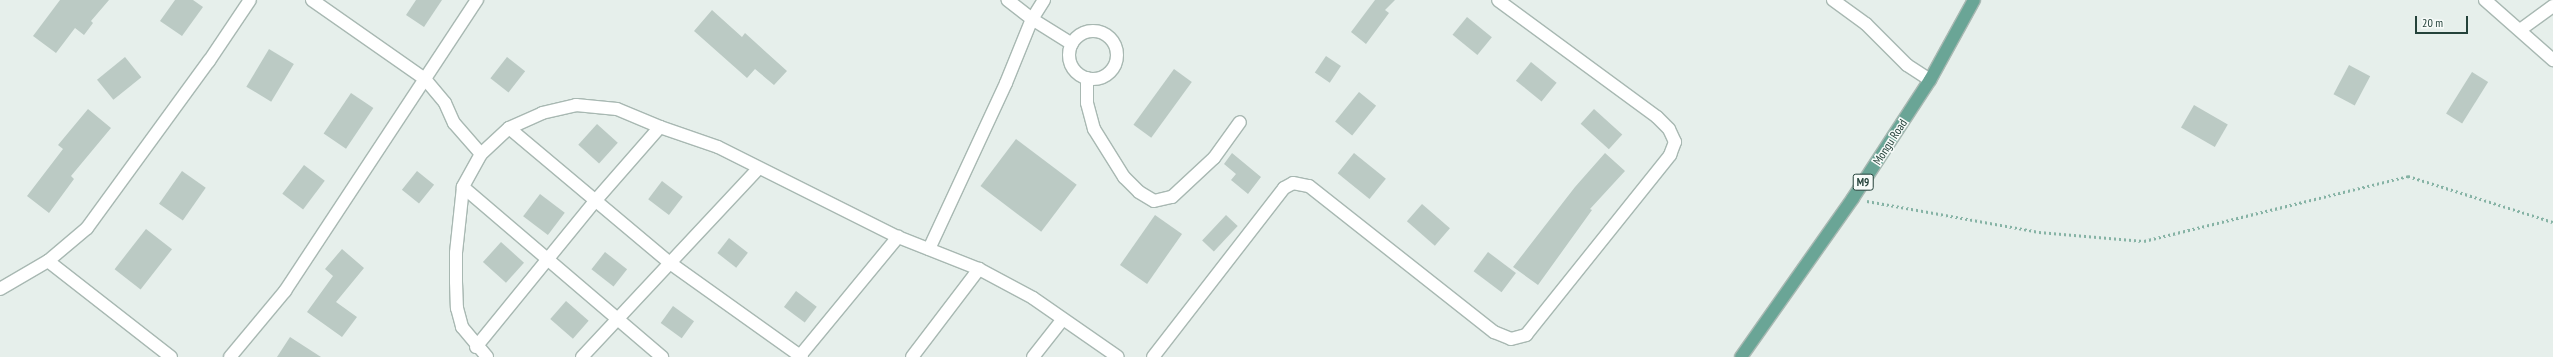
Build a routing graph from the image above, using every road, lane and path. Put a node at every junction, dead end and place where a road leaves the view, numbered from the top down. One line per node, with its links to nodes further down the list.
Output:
1 (250, 0): 29 (street)
2 (312, 0): 16 (street)
3 (477, 0): 16 (street)
4 (1008, 0): 11 (street)
5 (1044, 0): 11 (street)
6 (1498, 0): 46 (street)
7 (1833, 0): 17 (street)
8 (1974, 0): 17 (main road, Mongu Road / M9)
9 (2485, 0): 12 (street)
10 (2553, 6): 12 (street)
11 (1032, 19): 13 (street); 28 (street)
12 (2520, 30): 14 (street)
13 (1072, 44): 15 (street); 15 (street)
14 (2553, 60)
15 (1087, 78): 18 (street)
16 (425, 79): 21 (street); 39 (street)
17 (1930, 80): 24 (main road, Mongu Road / M9)
18 (1240, 122)
19 (660, 127): 20 (street); 22 (street); 25 (street)
20 (509, 128): 21 (street); 25 (street)
21 (481, 154): 23 (street)
22 (758, 169): 27 (street); 31 (street)
23 (463, 187): 30 (street); 36 (street)
24 (1853, 198): 26 (path); 47 (main road, Mongu Road / M9)
25 (596, 200): 30 (street); 31 (street)
26 (2553, 222)
27 (898, 237): 28 (street); 37 (street)
28 (929, 249): 32 (street)
29 (48, 261): 33 (street); 38 (street)
30 (547, 261): 34 (street); 36 (street)
31 (670, 263): 34 (street); 37 (street)
32 (979, 269): 35 (street); 43 (street)
33 (0, 289)
34 (617, 320): 41 (street); 42 (street)
35 (1063, 320): 44 (street); 45 (street)
36 (476, 347): 40 (street)
37 (801, 356)
38 (171, 357)
39 (230, 357)
40 (487, 357)
41 (582, 357)
42 (662, 357)
43 (912, 357)
44 (1033, 357)
45 (1118, 357)
46 (1153, 357)
47 (1741, 357)

